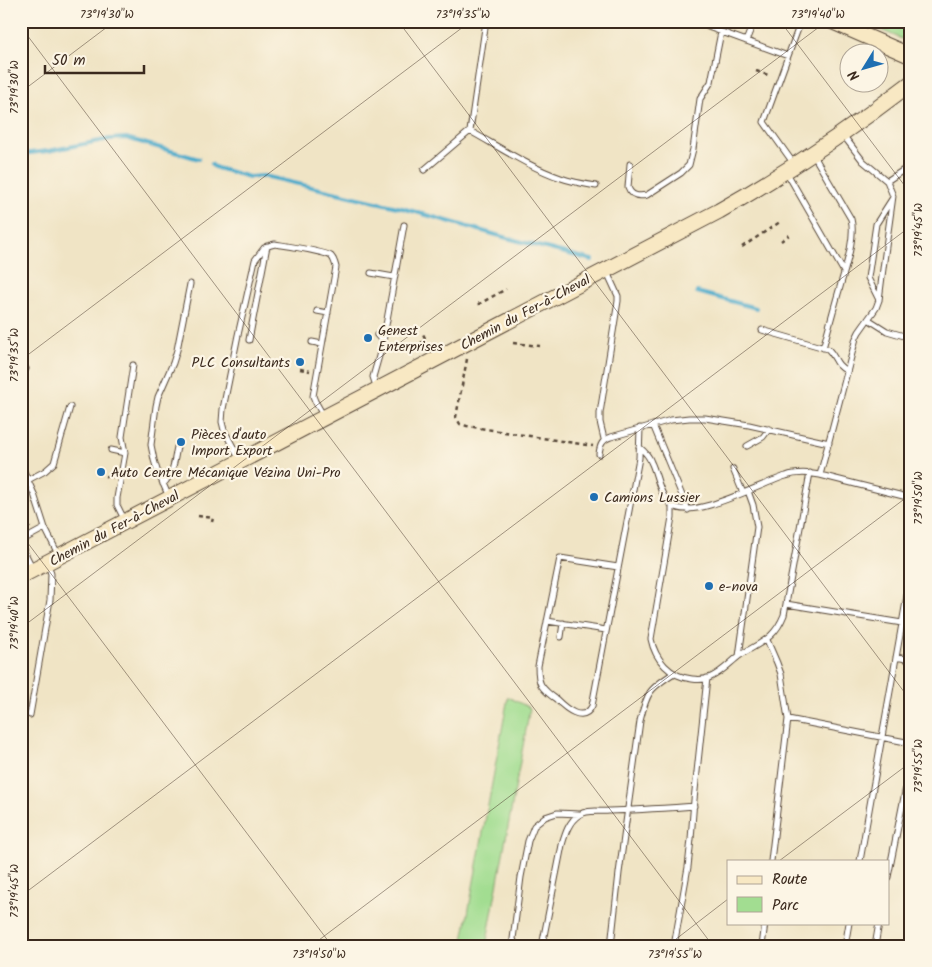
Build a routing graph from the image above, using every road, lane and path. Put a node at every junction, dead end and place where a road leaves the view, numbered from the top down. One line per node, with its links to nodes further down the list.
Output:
1 (486, 21): 13 (lane)
2 (708, 21): 6 (lane)
3 (754, 21): 7 (lane)
4 (801, 21): 8 (lane)
5 (831, 21): 9 (street)
6 (721, 32): 7 (lane); 15 (lane)
7 (746, 41): 8 (lane)
8 (788, 56): 11 (lane)
9 (911, 56)
10 (756, 71): 11 (path)
11 (779, 80): 20 (lane)
12 (911, 83): 14 (street, Chemin du Fer-à-Cheval)
13 (470, 131): 21 (lane); 23 (lane)
14 (842, 133): 17 (street, Chemin du Fer-à-Cheval); 22 (lane)
15 (693, 149): 16 (lane); 18 (lane)
16 (700, 150)
17 (812, 153): 20 (street, Chemin du Fer-à-Cheval); 34 (lane)
18 (630, 164)
19 (911, 166): 22 (lane)
20 (790, 168): 33 (street, Chemin du Fer-à-Cheval); 34 (lane)
21 (424, 170)
22 (887, 181): 24 (lane)
23 (596, 186)
24 (893, 196): 39 (lane); 39 (lane)
25 (780, 222): 27 (path)
26 (404, 225): 36 (lane)
27 (761, 234): 29 (path); 32 (path)
28 (789, 235): 30 (path)
29 (765, 239)
30 (781, 241)
31 (267, 246): 42 (lane); 48 (lane); 74 (lane)
32 (742, 247)
33 (606, 270): 51 (street, Chemin du Fer-à-Cheval); 65 (lane)
34 (844, 272): 56 (lane)
35 (371, 273): 36 (lane)
36 (394, 277): 50 (lane)
37 (190, 284): 80 (lane)
38 (506, 289): 40 (path)
39 (879, 300): 43 (lane)
40 (478, 302)
41 (318, 311): 42 (lane)
42 (328, 313): 53 (lane)
43 (868, 319): 47 (lane); 58 (lane)
44 (762, 330): 56 (lane)
45 (423, 334): 55 (path)
46 (377, 335): 50 (lane)
47 (911, 338)
48 (249, 340)
49 (312, 342): 53 (lane)
50 (383, 342): 59 (lane)
51 (468, 342): 59 (street, Chemin du Fer-à-Cheval); 69 (path)
52 (513, 343): 54 (path)
53 (322, 344): 61 (lane)
54 (540, 346)
55 (414, 347)
56 (823, 348): 58 (lane)
57 (133, 365): 72 (lane)
58 (847, 371): 66 (lane)
59 (378, 390): 61 (street, Chemin du Fer-à-Cheval)
60 (70, 406): 79 (lane)
61 (324, 418): 74 (street, Chemin du Fer-à-Cheval)
62 (653, 425): 63 (lane); 64 (lane); 85 (lane)
63 (640, 428): 65 (lane); 70 (lane)
64 (769, 430): 66 (lane); 67 (lane)
65 (604, 440): 69 (lane)
66 (829, 443): 78 (lane)
67 (747, 446)
68 (177, 447): 80 (lane)
69 (599, 447): 73 (lane)
70 (640, 447): 84 (lane); 93 (lane)
71 (111, 450): 72 (lane)
72 (125, 453): 87 (lane)
73 (599, 454)
74 (241, 462): 83 (street, Chemin du Fer-à-Cheval)
75 (21, 465): 79 (lane)
76 (733, 469): 81 (lane)
77 (810, 473): 78 (lane); 81 (lane); 96 (lane)
78 (820, 475): 82 (lane)
79 (28, 480): 89 (lane)
80 (163, 484): 83 (lane)
81 (746, 492): 85 (lane); 103 (lane)
82 (911, 498)
83 (170, 499): 87 (street, Chemin du Fer-à-Cheval)
84 (672, 506): 85 (lane); 106 (lane)
85 (688, 510)
86 (198, 516): 88 (path)
87 (126, 522): 92 (street, Chemin du Fer-à-Cheval)
88 (212, 522)
89 (45, 528): 90 (lane); 92 (lane)
90 (21, 541)
91 (21, 545): 94 (lane)
92 (54, 559): 94 (street, Chemin du Fer-à-Cheval); 108 (lane)
93 (618, 567): 97 (lane); 100 (lane)
94 (28, 573)
95 (911, 574): 98 (lane)
96 (786, 604): 98 (lane); 102 (lane)
97 (547, 621): 99 (lane); 100 (lane)
98 (902, 623): 104 (lane)
99 (563, 624): 100 (lane); 101 (lane)
100 (606, 630)
101 (561, 637)
102 (766, 640): 103 (lane); 109 (lane)
103 (739, 656): 107 (lane)
104 (896, 657): 105 (lane); 110 (lane)
105 (911, 660)
106 (674, 673): 107 (lane); 114 (lane)
107 (707, 678): 113 (lane)
108 (30, 715)
109 (788, 719): 110 (lane); 116 (lane)
110 (882, 738): 111 (lane); 117 (lane)
111 (911, 743)
112 (911, 762): 118 (lane)
113 (694, 806): 114 (lane); 126 (lane)
114 (628, 810): 115 (lane); 125 (lane)
115 (580, 814): 123 (lane); 124 (lane)
116 (772, 860)
117 (860, 860)
118 (890, 866)
119 (764, 924): 127 (lane)
120 (849, 924): 128 (lane)
121 (879, 924): 129 (lane)
122 (911, 927): 130 (lane)
123 (516, 946)
124 (542, 946)
125 (611, 946)
126 (674, 946)
127 (762, 946)
128 (845, 946)
129 (875, 946)
130 (907, 946)

